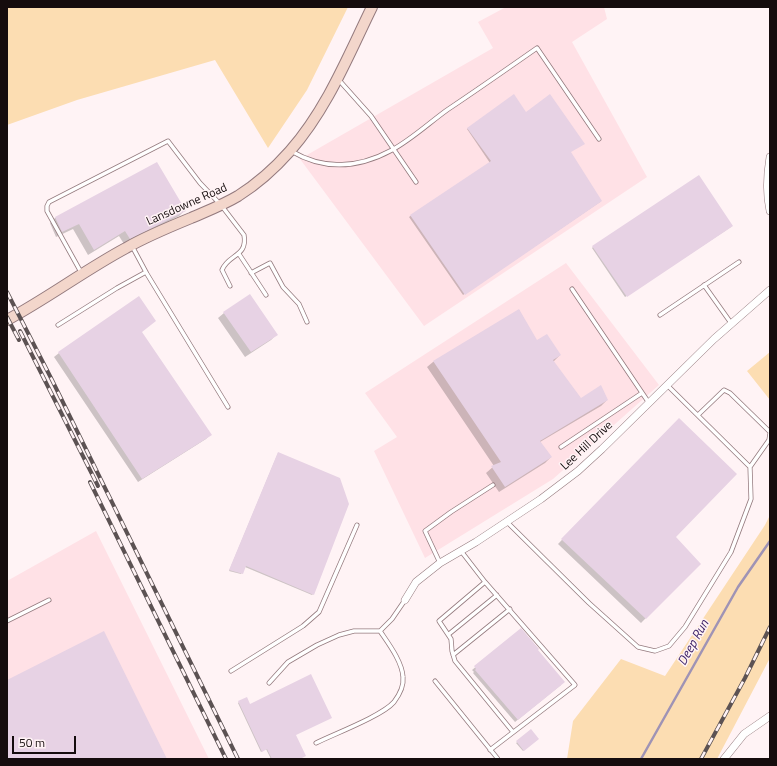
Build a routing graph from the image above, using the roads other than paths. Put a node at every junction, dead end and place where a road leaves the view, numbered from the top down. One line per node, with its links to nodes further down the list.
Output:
1 (372, 7): 2 (main road, Lansdowne Road)
2 (337, 78): 4 (lane); 5 (main road, Lansdowne Road)
3 (599, 139): 4 (lane)
4 (394, 149): 5 (lane); 7 (lane)
5 (290, 151): 8 (main road, Lansdowne Road)
6 (770, 157): 9 (street)
7 (416, 182)
8 (221, 205): 10 (main road, Lansdowne Road); 11 (lane); 15 (lane)
9 (770, 211)
10 (131, 245): 13 (lane); 15 (main road, Lansdowne Road)
11 (239, 254): 14 (lane); 17 (lane)
12 (739, 262): 16 (lane)
13 (146, 272): 25 (lane); 29 (lane)
14 (251, 273): 20 (lane); 23 (lane)
15 (82, 275): 22 (main road, Lansdowne Road)
16 (704, 285): 21 (lane); 24 (lane)
17 (230, 286)
18 (572, 289): 27 (lane)
19 (770, 290): 24 (street, Lee Hill Drive)
20 (266, 296)
21 (660, 315)
22 (7, 320)
23 (307, 322)
24 (731, 323): 26 (street, Lee Hill Drive)
25 (58, 325)
26 (667, 385): 28 (street, Lee Hill Drive); 30 (lane)
27 (642, 393): 28 (lane); 32 (lane)
28 (649, 403): 35 (street, Lee Hill Drive)
29 (228, 407)
30 (698, 415): 31 (lane); 33 (lane)
31 (770, 432): 33 (lane)
32 (561, 447)
33 (750, 468): 35 (lane)
34 (493, 486): 38 (lane)
35 (506, 522): 37 (street, Lee Hill Drive)
36 (357, 525): 48 (lane)
37 (461, 551): 38 (street, Lee Hill Drive); 39 (lane)
38 (440, 563): 42 (street, Lee Hill Drive)
39 (485, 582): 40 (lane); 46 (lane)
40 (497, 595): 43 (lane); 46 (lane)
41 (49, 600): 44 (lane)
42 (405, 600): 45 (lane)
43 (510, 609): 47 (lane); 52 (lane)
44 (7, 621)
45 (380, 631): 50 (lane); 53 (lane)
46 (449, 634): 47 (lane)
47 (453, 655): 52 (lane)
48 (231, 671)
49 (435, 681): 54 (lane)
50 (269, 683)
51 (770, 716): 56 (street)
52 (513, 732): 54 (lane)
53 (316, 742)
54 (490, 750): 55 (lane)
55 (498, 759)
56 (724, 759)

